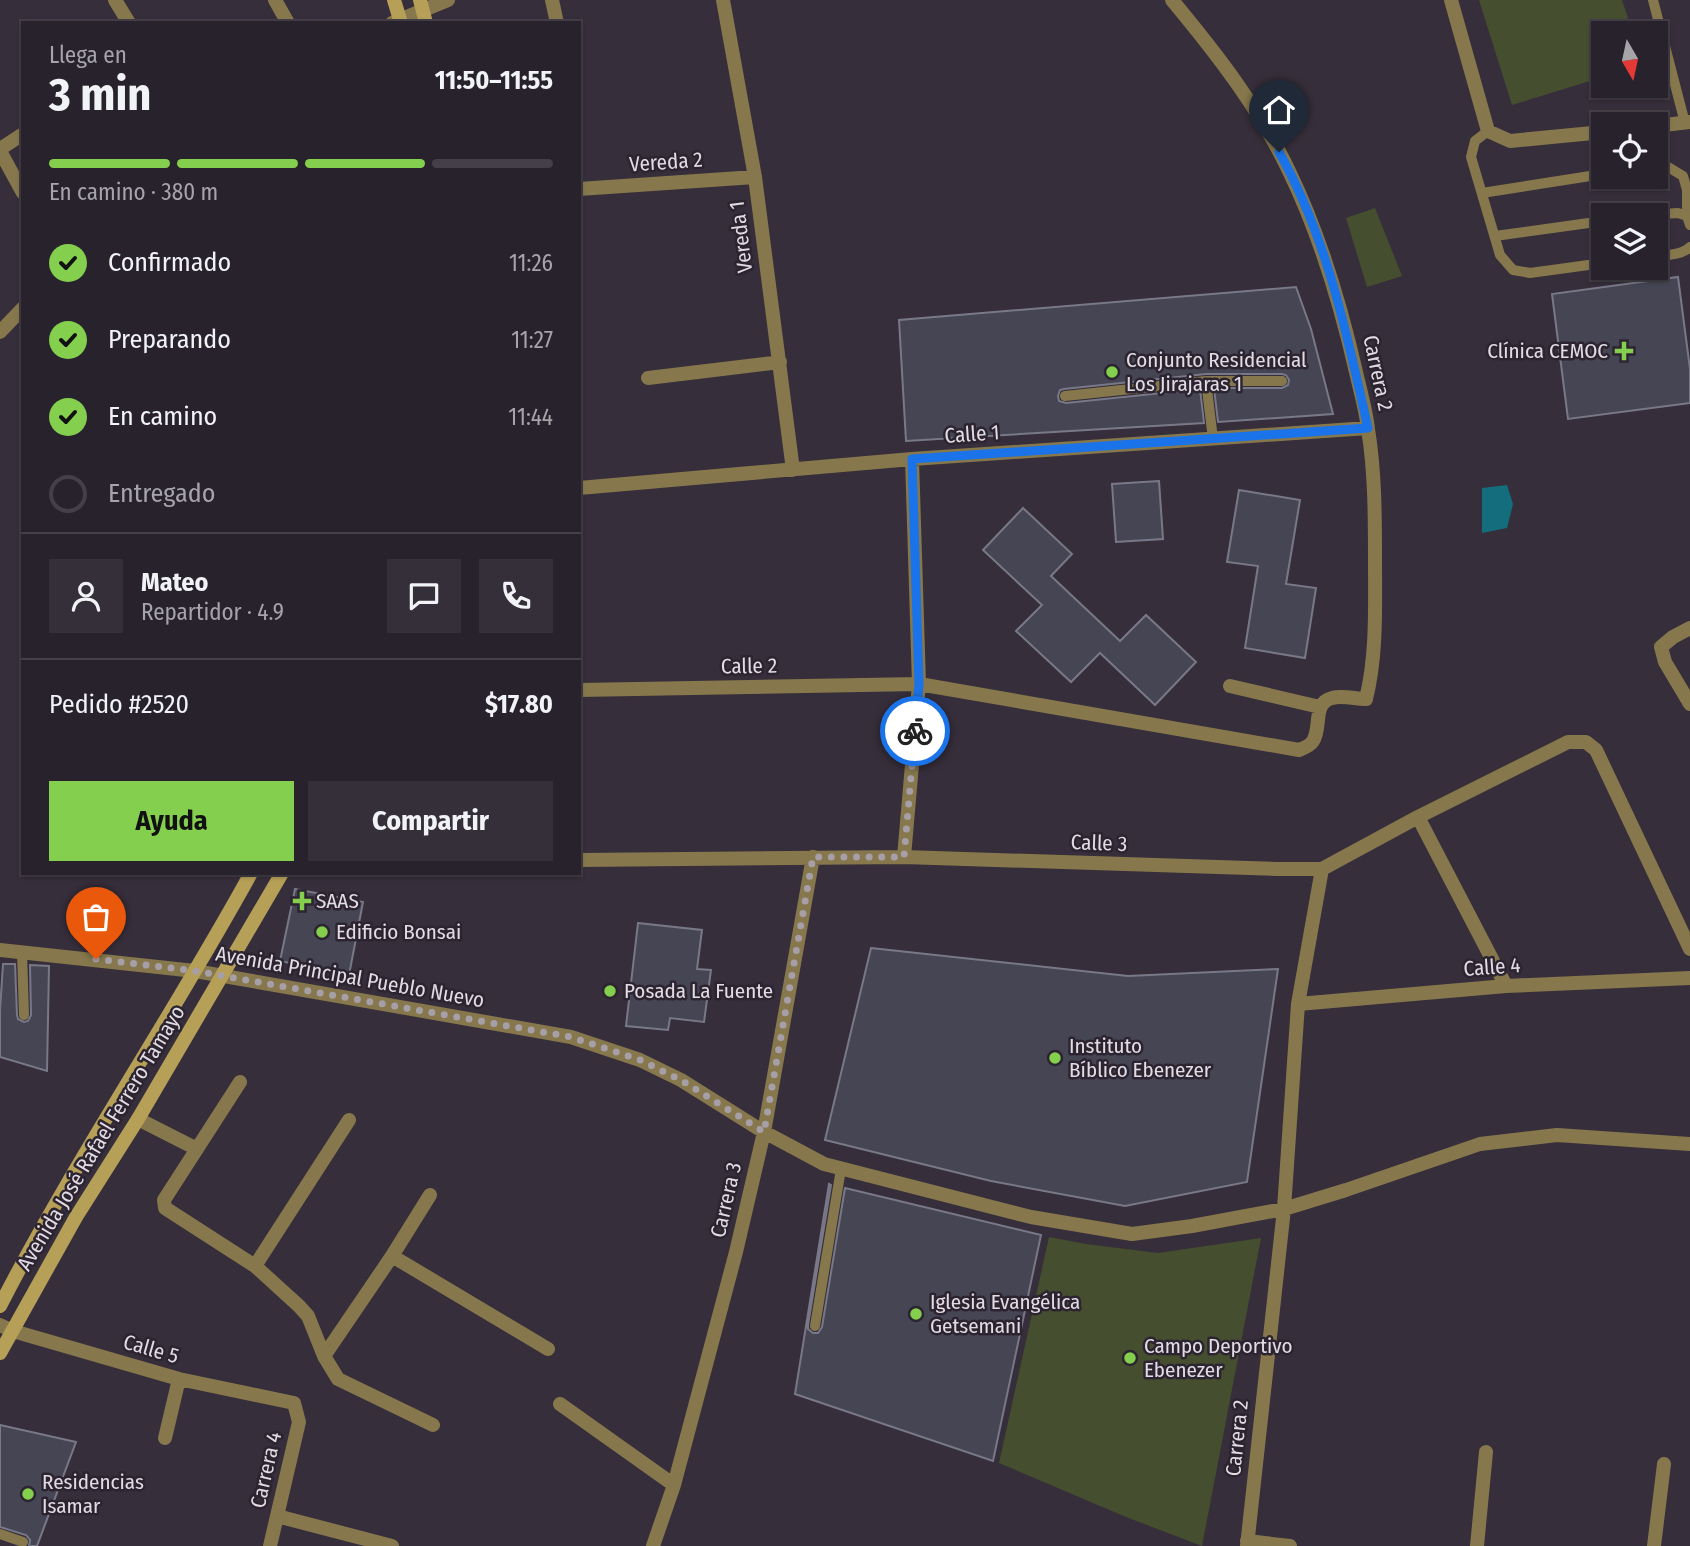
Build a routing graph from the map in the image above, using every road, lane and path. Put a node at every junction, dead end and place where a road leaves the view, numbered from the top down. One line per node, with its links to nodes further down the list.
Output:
1 (115, 0): 11 (street)
2 (275, 0): 12 (street)
3 (394, 0): 13 (street)
4 (448, 0): 10 (street)
5 (552, 0): 14 (street)
6 (723, 0): 23 (street, Vereda 1)
7 (1172, 0): 41 (street, Carrera 2)
8 (1451, 0): 17 (street)
9 (1653, 0): 15 (lane)
10 (423, 11): 13 (street)
11 (129, 21)
12 (287, 21)
13 (398, 21)
14 (557, 21)
15 (1688, 122): 16 (street)
16 (1668, 124)
17 (1488, 131): 18 (street); 26 (lane)
18 (1591, 133)
19 (21, 135): 20 (street)
20 (0, 150): 25 (street)
21 (1668, 167): 28 (lane)
22 (1591, 176): 26 (lane)
23 (755, 177): 24 (street, Vereda 2); 36 (street, Vereda 1)
24 (581, 188)
25 (21, 189)
26 (1482, 193): 30 (lane)
27 (1668, 214): 28 (lane)
28 (1688, 221)
29 (1591, 223): 30 (lane)
30 (1495, 236): 33 (lane)
31 (1690, 247): 32 (lane)
32 (1668, 254)
33 (1591, 265)
34 (21, 310): 35 (street)
35 (0, 332)
36 (780, 362): 37 (street); 44 (street, Vereda 1)
37 (648, 378)
38 (1206, 381): 39 (lane); 40 (lane); 42 (lane)
39 (1282, 381)
40 (1065, 396)
41 (1368, 428): 42 (street, Calle 1); 51 (street, Carrera 2)
42 (1213, 439): 43 (street, Calle 1)
43 (912, 459): 44 (street, Calle 1); 47 (street)
44 (793, 470): 45 (street, Calle 1)
45 (581, 488)
46 (1690, 628): 50 (street)
47 (919, 684): 49 (street, Calle 2); 51 (street, Calle 2); 54 (street)
48 (1230, 686): 51 (street)
49 (581, 690)
50 (1690, 704)
51 (1320, 707)
52 (1418, 817): 56 (street, Calle 3); 59 (street, Calle 3); 65 (street)
53 (813, 857): 54 (street, Calle 3); 55 (street, Calle 3); 71 (street, Carrera 3)
54 (904, 857): 56 (street, Calle 3)
55 (581, 860)
56 (1322, 869): 66 (street, Carrera 2)
57 (250, 875): 62 (street, Avenida José Rafael Ferrero Tamayo)
58 (281, 875): 63 (street, Avenida José Rafael Ferrero Tamayo)
59 (1690, 949)
60 (0, 950): 61 (street, Avenida Principal Pueblo Nuevo)
61 (22, 952): 62 (street, Avenida Principal Pueblo Nuevo); 67 (lane)
62 (195, 971): 63 (street, Avenida Principal Pueblo Nuevo); 79 (street, Avenida José Rafael Ferrero Tamayo)
63 (222, 977): 69 (street, Avenida José Rafael Ferrero Tamayo); 71 (street, Avenida Principal Pueblo Nuevo)
64 (1690, 978): 65 (street, Calle 4)
65 (1506, 986): 66 (street, Calle 4)
66 (1298, 1004): 76 (street, Carrera 2)
67 (24, 1015)
68 (240, 1082): 73 (street)
69 (138, 1119): 73 (street); 81 (street, Avenida José Rafael Ferrero Tamayo)
70 (349, 1121): 78 (street)
71 (764, 1132): 74 (street, Avenida Principal Pueblo Nuevo); 92 (street, Carrera 3)
72 (1690, 1144): 76 (street, Avenida Principal Pueblo Nuevo)
73 (197, 1149): 78 (street)
74 (841, 1169): 76 (street, Avenida Principal Pueblo Nuevo); 80 (lane)
75 (430, 1195): 77 (street)
76 (1284, 1209): 96 (street, Carrera 2)
77 (392, 1256): 82 (street); 84 (street)
78 (255, 1266): 84 (street)
79 (0, 1306)
80 (815, 1326)
81 (6, 1328): 83 (street, Avenida José Rafael Ferrero Tamayo); 85 (street, Calle 5)
82 (548, 1349)
83 (0, 1353)
84 (324, 1356): 88 (street)
85 (179, 1379): 86 (street, Calle 5); 89 (street)
86 (294, 1403): 93 (street, Carrera 4)
87 (560, 1404): 92 (street)
88 (433, 1425)
89 (165, 1438)
90 (1486, 1452): 101 (street)
91 (1664, 1464): 102 (street)
92 (674, 1485): 99 (street, Carrera 3)
93 (277, 1516): 97 (street, Carrera 4); 98 (street)
94 (0, 1534): 95 (lane)
95 (23, 1542)
96 (1247, 1543): 100 (street)
97 (270, 1546)
98 (392, 1546)
99 (653, 1546)
100 (1290, 1546)
101 (1477, 1546)
102 (1654, 1546)

